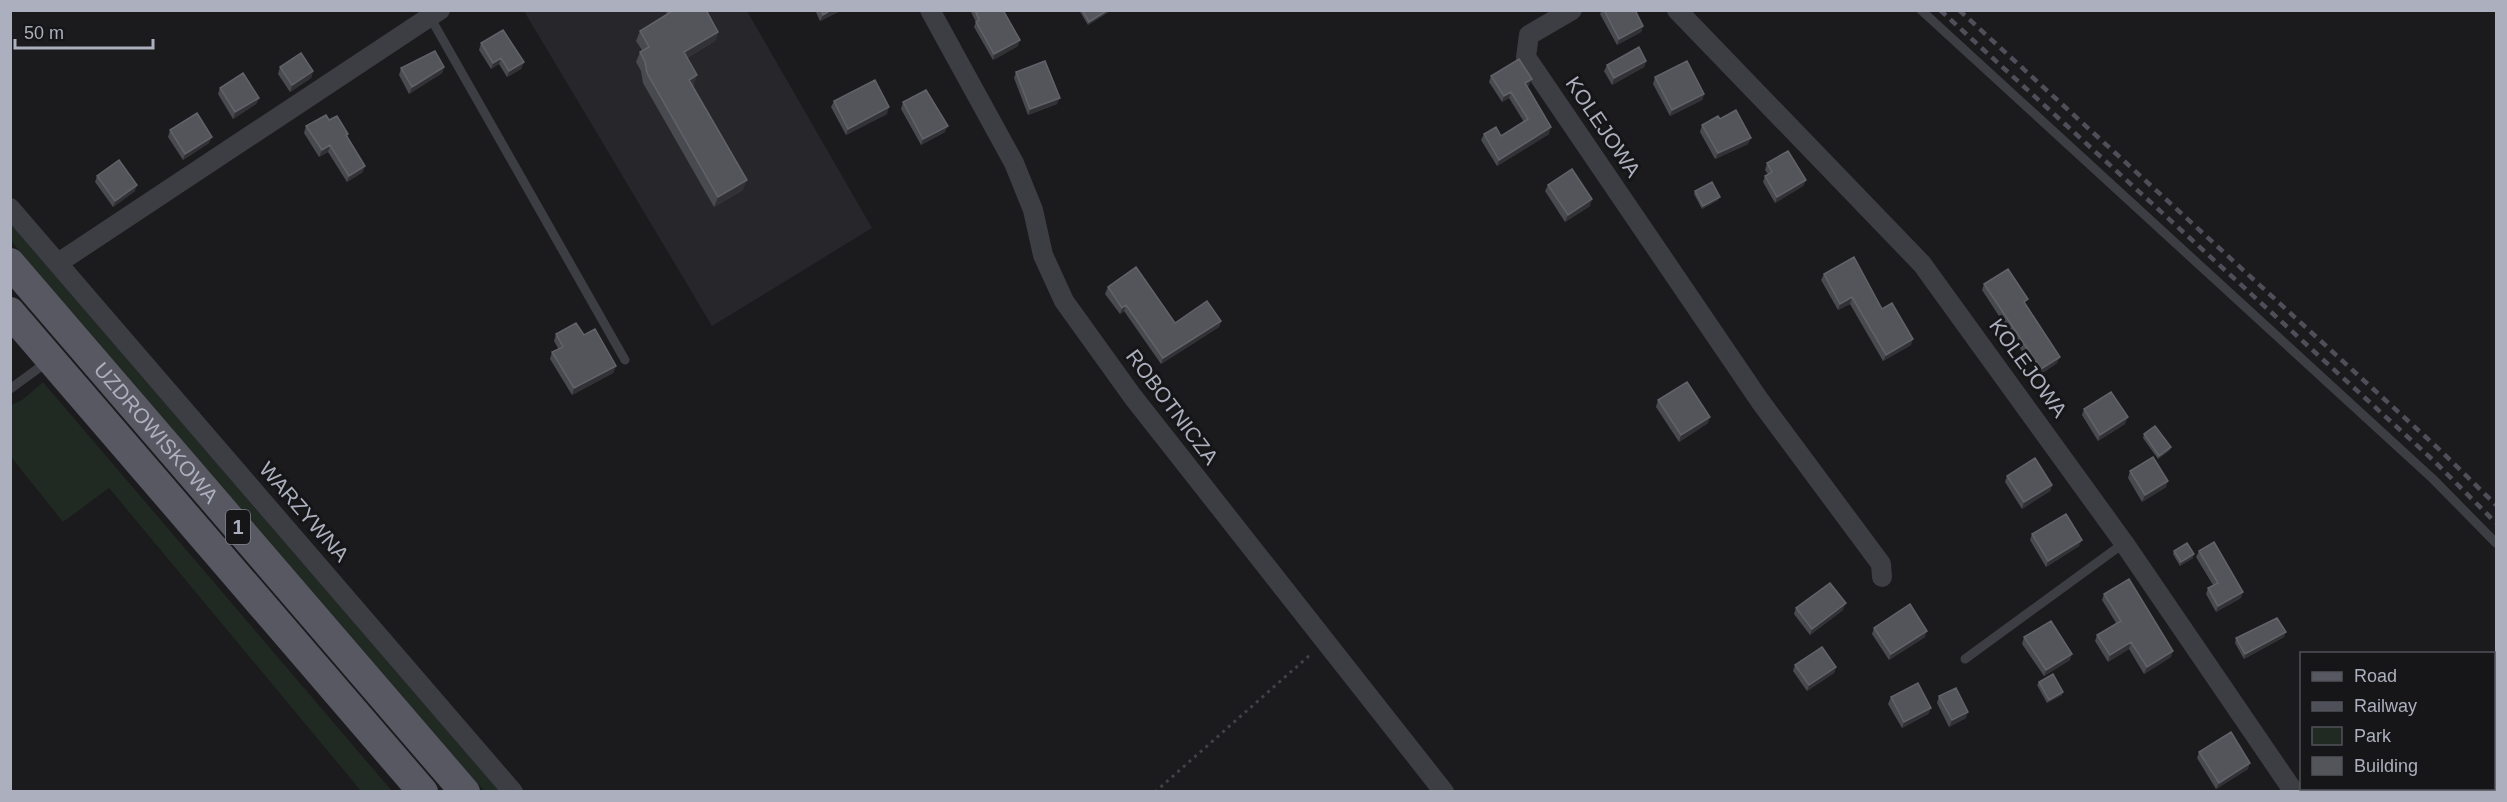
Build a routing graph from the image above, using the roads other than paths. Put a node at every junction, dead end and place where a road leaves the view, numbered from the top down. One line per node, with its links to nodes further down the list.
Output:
1 (930, 10): 20 (street, ROBOTNICZA)
2 (1572, 10): 15 (street, KOLEJOWA)
3 (1677, 10): 13 (street, KOLEJOWA)
4 (1921, 10): 14 (lane)
5 (435, 14): 8 (street); 11 (lane)
6 (10, 208): 8 (street, WARZYWNA)
7 (10, 263): 18 (main road, UZDROWISKOWA / 1)
8 (58, 263): 19 (street, WARZYWNA)
9 (10, 312): 10 (main road, UZDROWISKOWA / 1)
10 (51, 358): 12 (lane); 17 (main road, UZDROWISKOWA / 1)
11 (625, 360)
12 (10, 389)
13 (2124, 543): 16 (lane); 21 (street, KOLEJOWA)
14 (2496, 543)
15 (1882, 577)
16 (1965, 659)
17 (423, 792)
18 (465, 792)
19 (513, 792)
20 (1444, 792)
21 (2294, 792)

